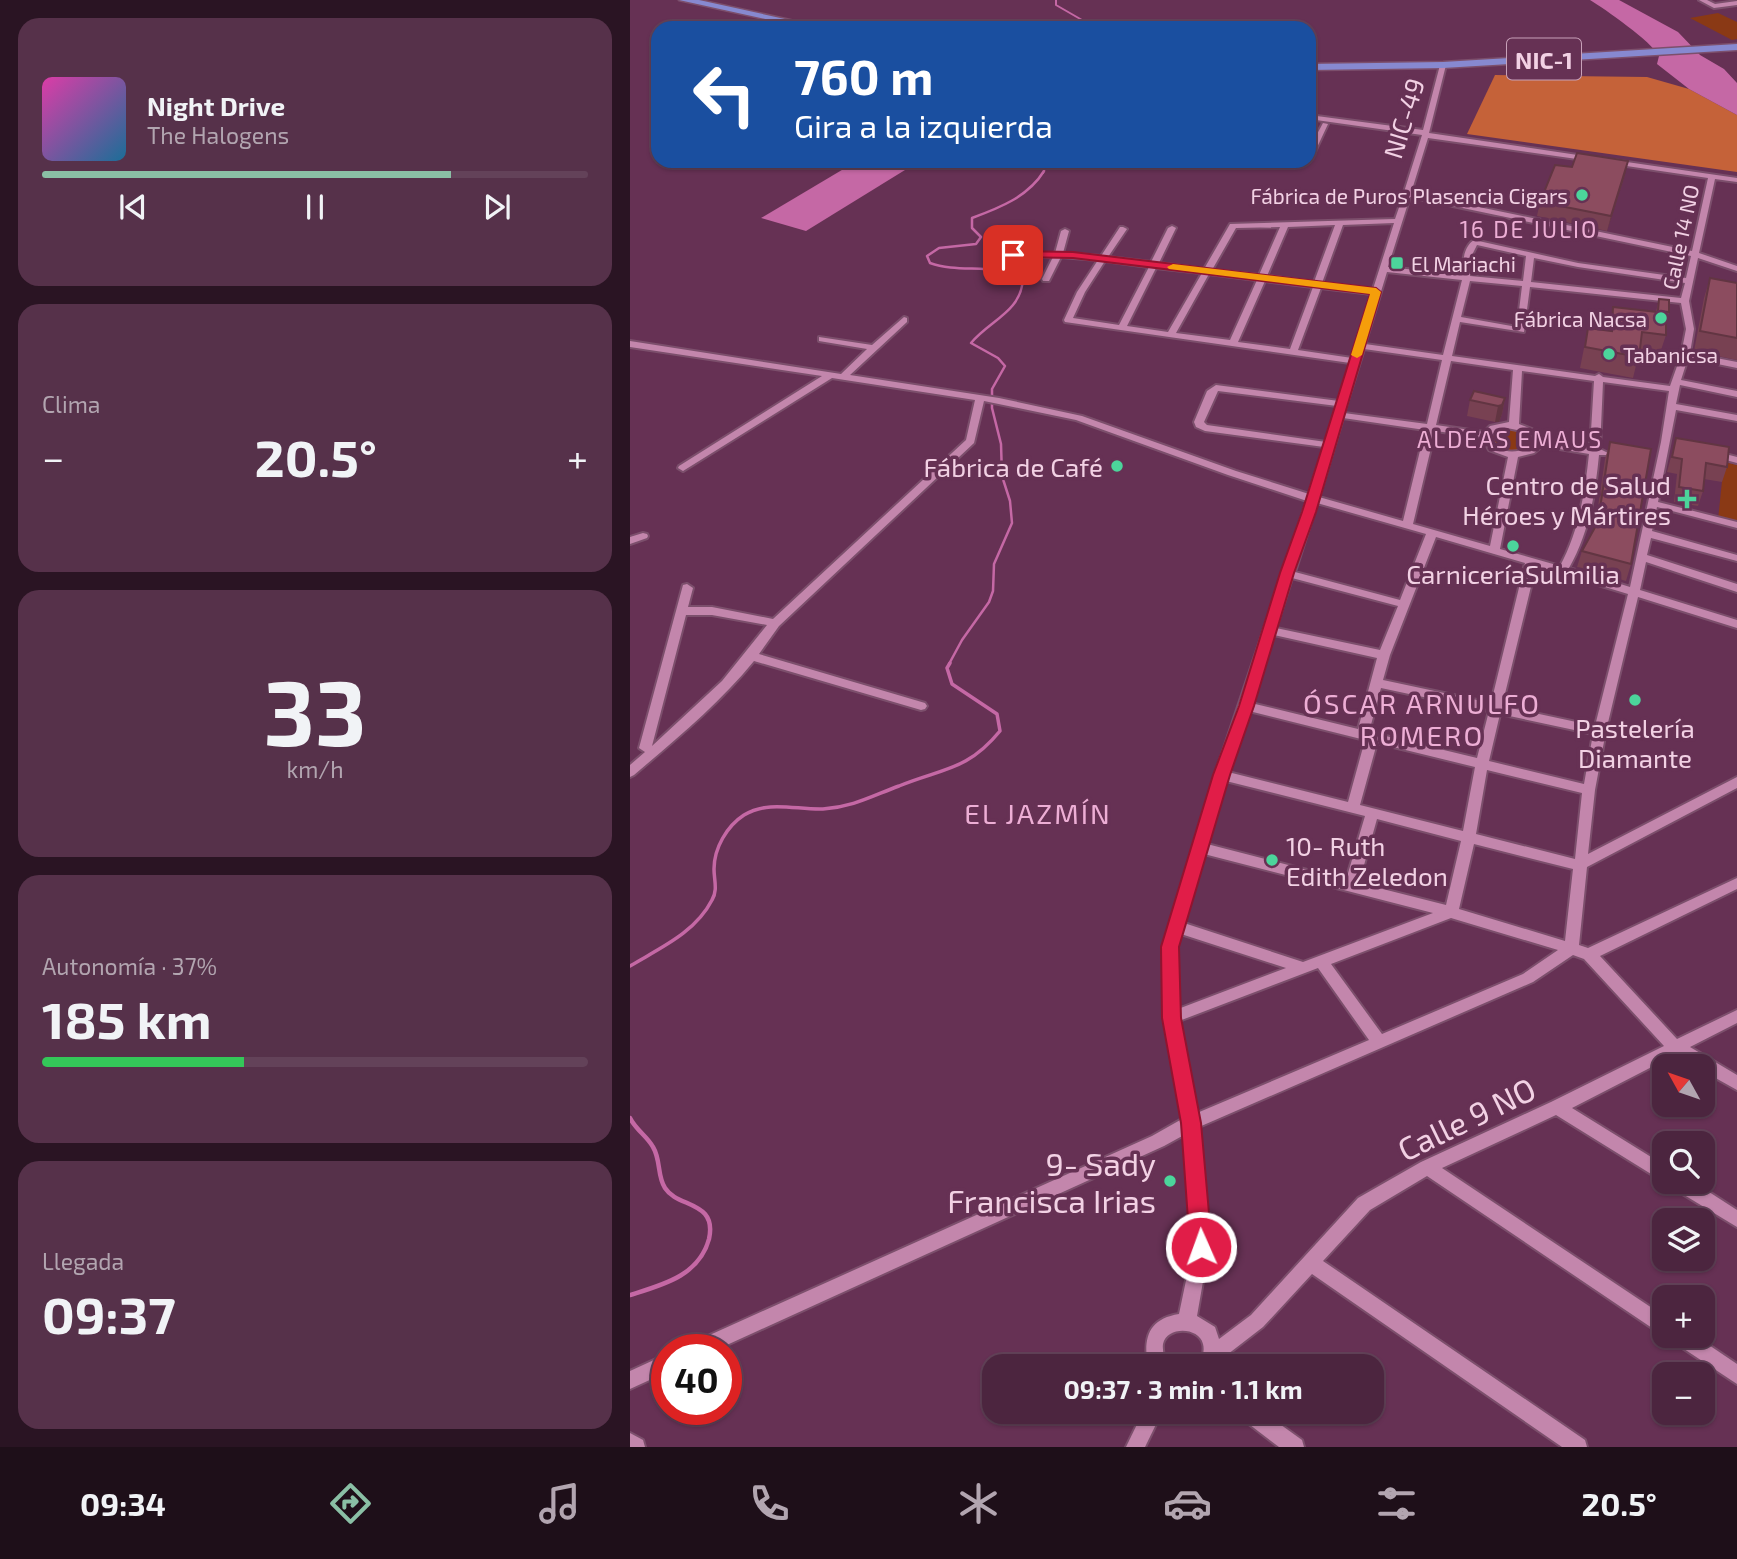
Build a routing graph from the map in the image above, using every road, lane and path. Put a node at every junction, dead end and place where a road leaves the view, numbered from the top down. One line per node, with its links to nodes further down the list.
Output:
1 (684, 0): 4 (highway)
2 (1702, 0): 3 (street)
3 (1737, 3)
4 (787, 21)
5 (1737, 47): 6 (highway, NIC-1)
6 (1443, 65): 7 (highway, NIC-1); 11 (street, NIC-49 / NIC-49)
7 (1316, 67)
8 (1316, 120): 11 (street)
9 (1316, 121): 10 (street)
10 (1325, 124): 11 (street); 12 (street)
11 (1425, 135): 13 (street); 15 (street, NIC-49 / NIC-49)
12 (1316, 142)
13 (1712, 177): 14 (street); 24 (street, Calle 14 NO)
14 (1737, 180)
15 (1405, 194): 16 (street, NIC-49 / NIC-49); 24 (street)
16 (1397, 221): 17 (street); 28 (street, NIC-49 / NIC-49)
17 (1340, 223): 18 (street); 35 (street)
18 (1285, 225): 30 (street); 31 (street)
19 (1172, 228): 27 (street)
20 (1123, 229): 26 (street)
21 (1065, 231): 23 (street)
22 (1011, 236): 23 (street)
23 (1059, 254): 26 (street); 32 (street)
24 (1696, 255): 29 (street); 34 (street, Calle 14 NO)
25 (1530, 256): 33 (street); 34 (street); 36 (street)
26 (1102, 258): 27 (street); 41 (street)
27 (1156, 265): 30 (street); 41 (street)
28 (1383, 269): 33 (street); 37 (street, NIC-49 / NIC-49)
29 (1737, 270)
30 (1207, 271): 31 (street); 42 (street)
31 (1262, 278): 35 (street); 44 (street)
32 (1046, 279)
33 (1466, 279): 36 (street); 40 (street)
34 (1690, 281): 38 (street, Calle 14 NO)
35 (1317, 284): 37 (street); 48 (street)
36 (1528, 285): 38 (street); 40 (street)
37 (1376, 292): 46 (street, NIC-49 / NIC-49)
38 (1685, 301): 49 (street, Calle 14 NO)
39 (904, 320): 47 (street)
40 (1456, 320): 50 (street)
41 (1122, 328): 42 (street)
42 (1171, 334): 44 (street)
43 (822, 339): 47 (street)
44 (1233, 343): 48 (street)
45 (630, 344): 54 (street)
46 (1359, 346): 50 (street); 51 (street, NIC-49 / NIC-49)
47 (875, 348): 55 (street)
48 (1293, 352): 51 (street)
49 (1685, 355): 52 (street); 57 (street, Calle 14 NO)
50 (1446, 358): 53 (street); 64 (street)
51 (1355, 361): 61 (street, NIC-49 / NIC-49)
52 (1737, 365)
53 (1518, 367): 56 (street); 63 (street)
54 (830, 375): 55 (street); 77 (street)
55 (844, 377): 59 (street)
56 (1599, 377): 57 (street); 71 (street)
57 (1675, 385): 58 (street); 60 (street, Calle 14 NO)
58 (1737, 394)
59 (984, 399): 78 (street); 97 (street)
60 (1672, 406): 62 (street); 67 (street, Calle 14 NO)
61 (1340, 410): 64 (street); 68 (street, NIC-49 / NIC-49); 68 (street)
62 (1737, 418)
63 (1514, 426): 65 (street); 66 (street)
64 (1430, 428): 65 (street); 81 (street)
65 (1486, 435): 73 (street)
66 (1538, 442): 71 (street); 73 (street)
67 (1666, 442): 69 (street); 76 (street, Calle 14 NO)
68 (1329, 445): 78 (street, NIC-49 / NIC-49)
69 (1678, 445)
70 (1702, 451): 75 (street)
71 (1596, 452): 72 (street); 90 (street)
72 (1609, 454)
73 (1513, 455): 86 (street)
74 (1648, 460): 76 (street)
75 (1737, 460)
76 (1661, 462): 79 (street, Calle 14 NO)
77 (683, 468)
78 (1313, 499): 81 (street); 91 (street, NIC-49 / NIC-49)
79 (1652, 503): 80 (street); 83 (street, Calle 14 NO)
80 (1737, 525)
81 (1407, 526): 82 (street)
82 (1432, 533): 86 (street); 95 (street)
83 (1646, 533): 87 (street, Calle 14 NO); 88 (street)
84 (643, 537): 85 (street)
85 (630, 541)
86 (1494, 551): 89 (street)
87 (1641, 557): 93 (street); 94 (street, Calle 14 NO)
88 (1737, 558)
89 (1531, 562): 90 (street); 105 (street)
90 (1563, 570): 94 (street)
91 (1287, 573): 95 (street); 99 (street, NIC-49 / NIC-49)
92 (687, 588): 96 (street)
93 (1737, 588)
94 (1634, 592): 98 (street); 106 (street, Calle 14 NO)
95 (1403, 604): 100 (street)
96 (683, 611): 97 (street); 109 (street)
97 (775, 623): 101 (street)
98 (1737, 624)
99 (1268, 631): 100 (street); 104 (street, NIC-49 / NIC-49)
100 (1384, 655): 102 (street)
101 (754, 657): 103 (street); 108 (street)
102 (1376, 683): 105 (street); 107 (street)
103 (920, 706)
104 (1247, 706): 107 (street); 113 (street, NIC-49 / NIC-49)
105 (1496, 708): 106 (street); 111 (street)
106 (1600, 731): 115 (street, Calle 14 NO)
107 (1367, 736): 111 (street); 116 (street)
108 (659, 747): 109 (street); 112 (street)
109 (645, 748): 110 (street)
110 (630, 750)
111 (1482, 763): 115 (street); 118 (street)
112 (630, 772)
113 (1221, 775): 116 (street); 119 (street, NIC-49 / NIC-49)
114 (1737, 782): 120 (street)
115 (1589, 790): 120 (street, Calle 14 NO)
116 (1353, 807): 117 (street)
117 (1373, 812): 118 (street); 122 (street)
118 (1469, 836): 120 (street); 123 (street)
119 (1199, 847): 122 (street); 124 (street, NIC-49 / NIC-49)
120 (1579, 865): 125 (street, Calle 14 NO)
121 (1737, 883): 126 (street)
122 (1351, 887): 123 (street)
123 (1451, 912): 125 (street); 127 (street)
124 (1175, 926): 128 (street); 130 (street, NIC-49 / NIC-49)
125 (1571, 949): 126 (street); 131 (street)
126 (1589, 954): 132 (street)
127 (1322, 962): 128 (street); 131 (street)
128 (1304, 968): 130 (street)
129 (1737, 1016): 132 (street, Calle 9 NO)
130 (1171, 1018): 135 (street, NIC-49 / NIC-49)
131 (1379, 1042): 135 (street)
132 (1674, 1046): 133 (street); 134 (street, Calle 9 NO)
133 (1737, 1083)
134 (1557, 1107): 136 (street); 137 (street, Calle 9 NO)
135 (1191, 1123): 142 (street, NIC-49 / NIC-49); 144 (street)
136 (1652, 1166)
137 (1427, 1167): 140 (street, Calle 9 NO); 141 (street)
138 (1698, 1194): 139 (street)
139 (1737, 1219)
140 (1310, 1262): 143 (street, Calle 9 NO); 158 (street)
141 (1652, 1318)
142 (1187, 1320): 146 (street); 147 (street)
143 (1257, 1321): 148 (street)
144 (731, 1334)
145 (1697, 1348): 150 (street)
146 (1153, 1354)
147 (1210, 1354)
148 (1219, 1354)
149 (651, 1370): 151 (street)
150 (1737, 1375)
151 (630, 1380)
152 (1147, 1424): 156 (street)
153 (1264, 1424): 157 (street)
154 (630, 1442): 155 (street)
155 (636, 1447)
156 (1135, 1447)
157 (1296, 1447)
158 (1578, 1447)

